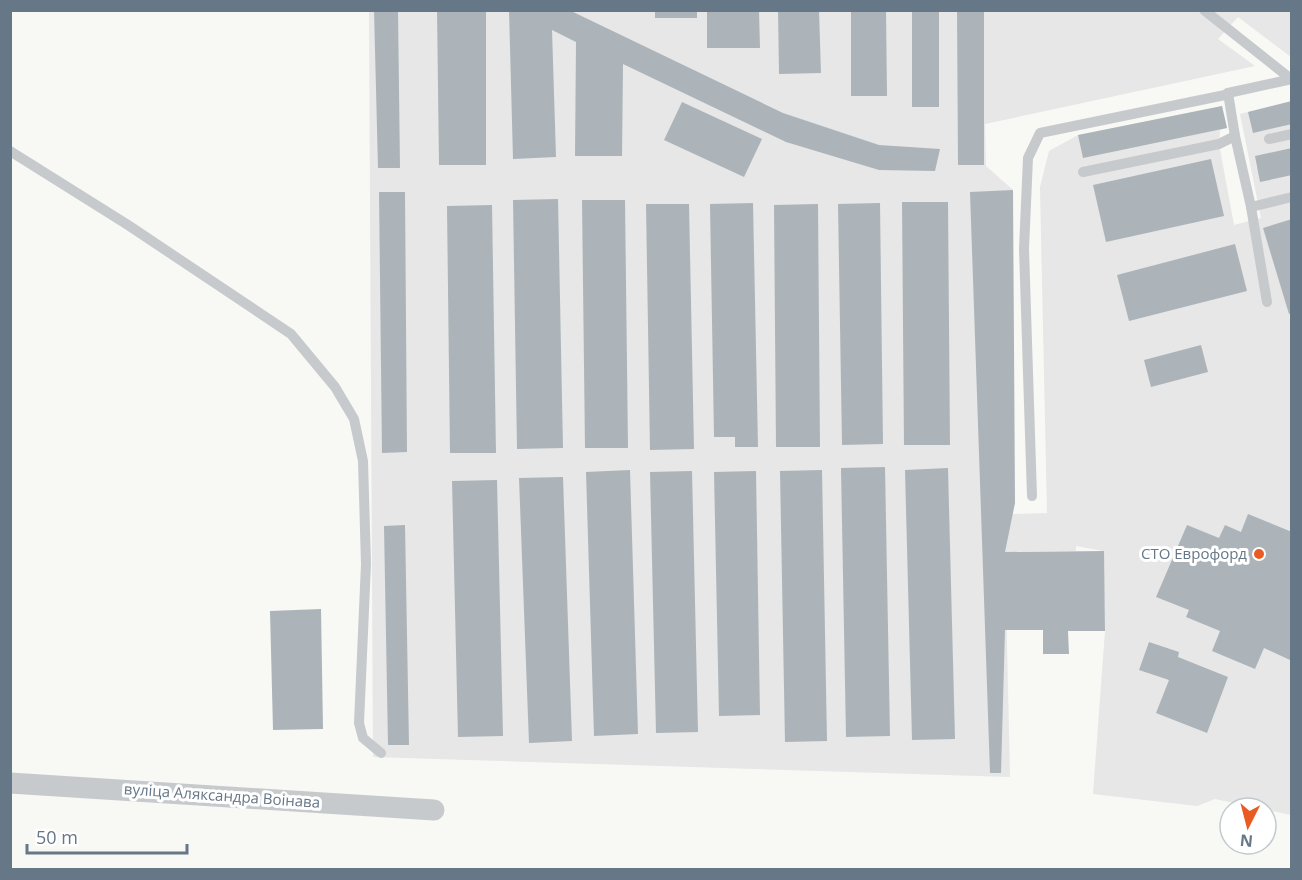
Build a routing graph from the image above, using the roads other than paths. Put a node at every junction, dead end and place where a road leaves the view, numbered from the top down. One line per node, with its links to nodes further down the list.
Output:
1 (1204, 10): 2 (lane)
2 (1291, 79): 3 (lane)
3 (1228, 93): 5 (lane); 12 (lane)
4 (1292, 134): 6 (lane)
5 (1235, 136): 8 (lane); 10 (lane)
6 (1269, 139)
7 (10, 151): 13 (lane)
8 (1083, 172)
9 (1292, 197): 10 (lane)
10 (1251, 207): 11 (lane)
11 (1267, 302)
12 (1032, 496)
13 (381, 753)
14 (10, 783): 15 (street, вуліца Аляксандра Воінава)
15 (434, 810)

